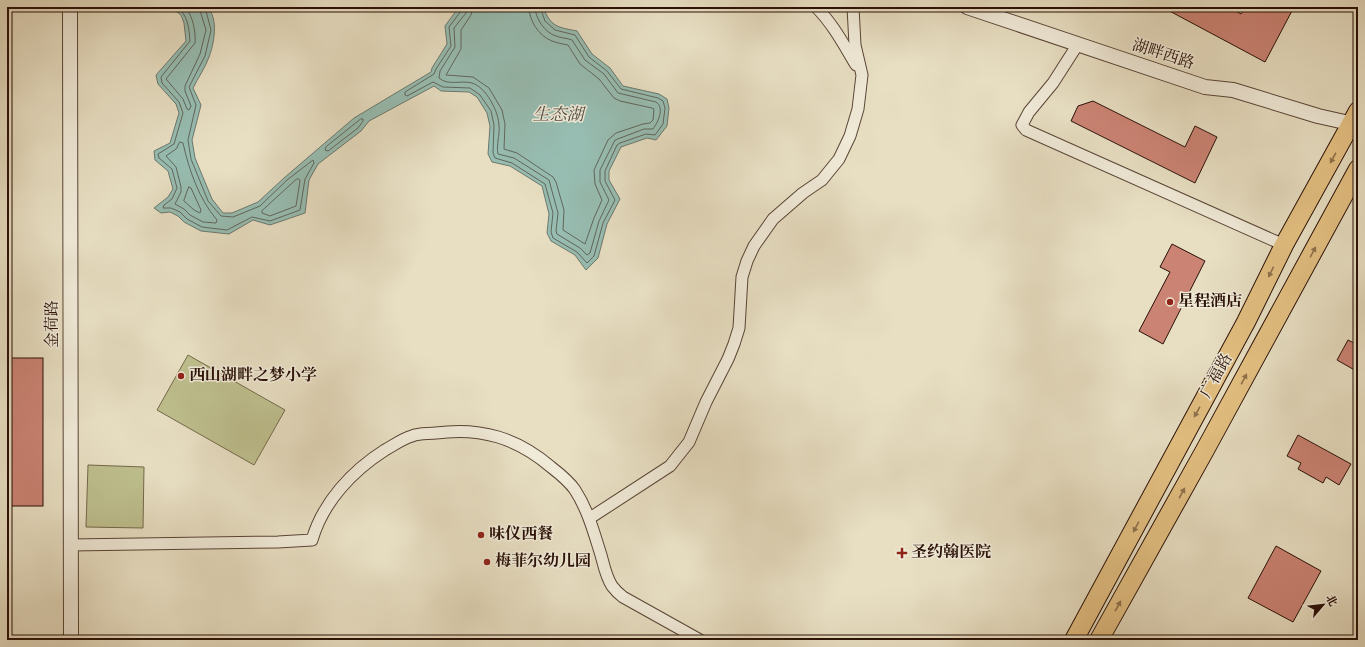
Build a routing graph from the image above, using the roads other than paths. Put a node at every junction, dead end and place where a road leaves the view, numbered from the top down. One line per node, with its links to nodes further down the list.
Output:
1 (70, 7): 11 (street, 金荷路)
2 (816, 7): 6 (street)
3 (853, 7): 6 (street)
4 (967, 7): 5 (street, 湖畔西路)
5 (1078, 44): 7 (street, 湖畔西路); 9 (street)
6 (862, 74): 10 (street)
7 (1356, 120): 9 (main road, 广福路, one-way to 9)
8 (1358, 169): 15 (main road, 广福路, one-way to 8)
9 (1284, 245): 14 (main road, 广福路, one-way to 14)
10 (590, 518): 11 (street); 13 (street)
11 (71, 545): 12 (street, 金荷路)
12 (71, 640)
13 (700, 640)
14 (1074, 640)
15 (1099, 640)

